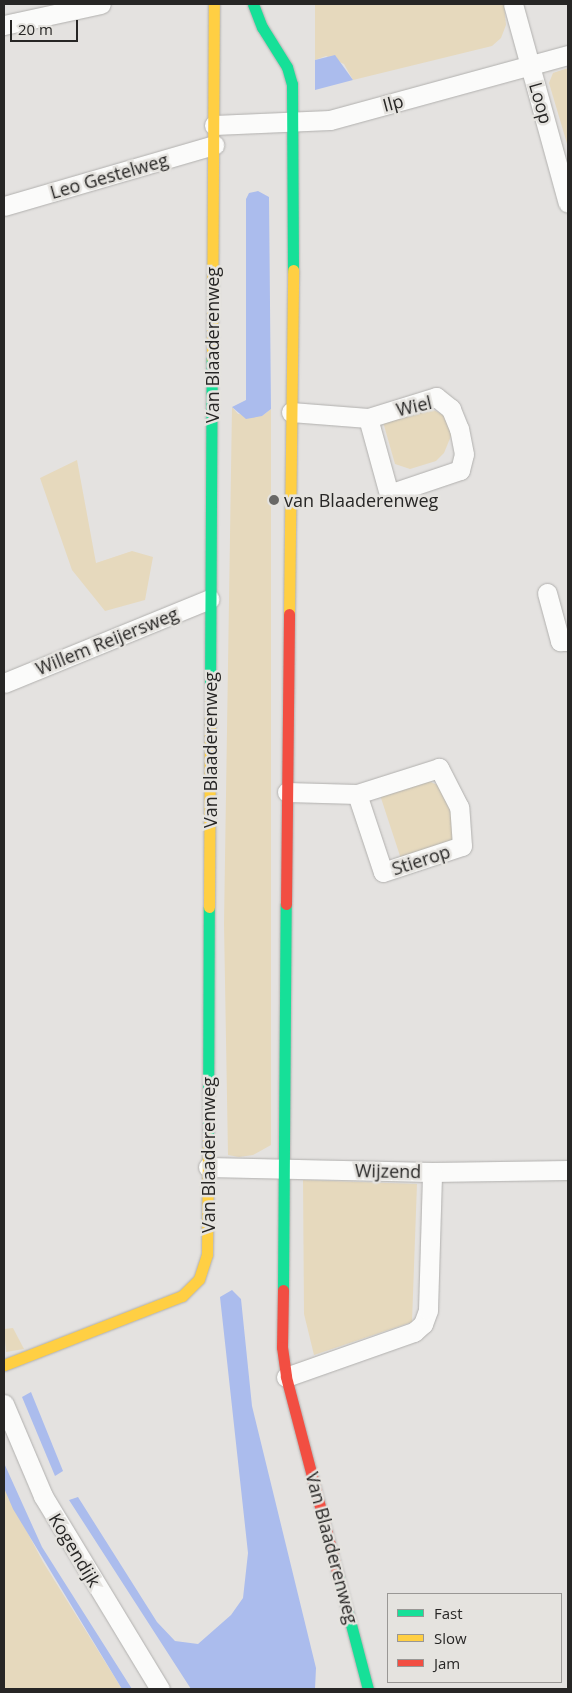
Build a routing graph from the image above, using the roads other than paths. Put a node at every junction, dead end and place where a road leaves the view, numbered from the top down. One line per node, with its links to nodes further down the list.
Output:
1 (101, 4): 5 (street)
2 (214, 4): 9 (street, Van Blaaderenweg)
3 (253, 4): 8 (street, Van Blaaderenweg)
4 (513, 4): 7 (street, Loop)
5 (4, 25)
6 (568, 55): 7 (street, Ilp)
7 (530, 65): 8 (street, Ilp); 11 (street, Loop)
8 (294, 122): 9 (street, Ilp); 13 (street, Van Blaaderenweg)
9 (214, 125): 10 (street, Van Blaaderenweg)
10 (214, 145): 12 (street, Leo Gestelweg); 16 (street, Van Blaaderenweg)
11 (568, 203)
12 (4, 206)
13 (291, 412): 14 (street, Wiel); 19 (street, Van Blaaderenweg)
14 (368, 418): 14 (street, Wiel)
15 (547, 594): 17 (street)
16 (210, 599): 18 (street, Willem Reijersweg); 21 (street, Van Blaaderenweg)
17 (568, 642)
18 (4, 683)
19 (287, 792): 20 (street, Stierop); 22 (street, Van Blaaderenweg)
20 (357, 794): 20 (street, Stierop)
21 (208, 1167): 22 (street, Wijzend); 25 (street, Van Blaaderenweg)
22 (282, 1169): 24 (street, Wijzend); 26 (street, Van Blaaderenweg)
23 (568, 1170): 24 (street, Wijzend)
24 (432, 1172): 26 (street)
25 (4, 1365)
26 (286, 1378): 29 (street, Van Blaaderenweg)
27 (4, 1404): 28 (street, Kogendijk)
28 (160, 1689)
29 (368, 1689)

